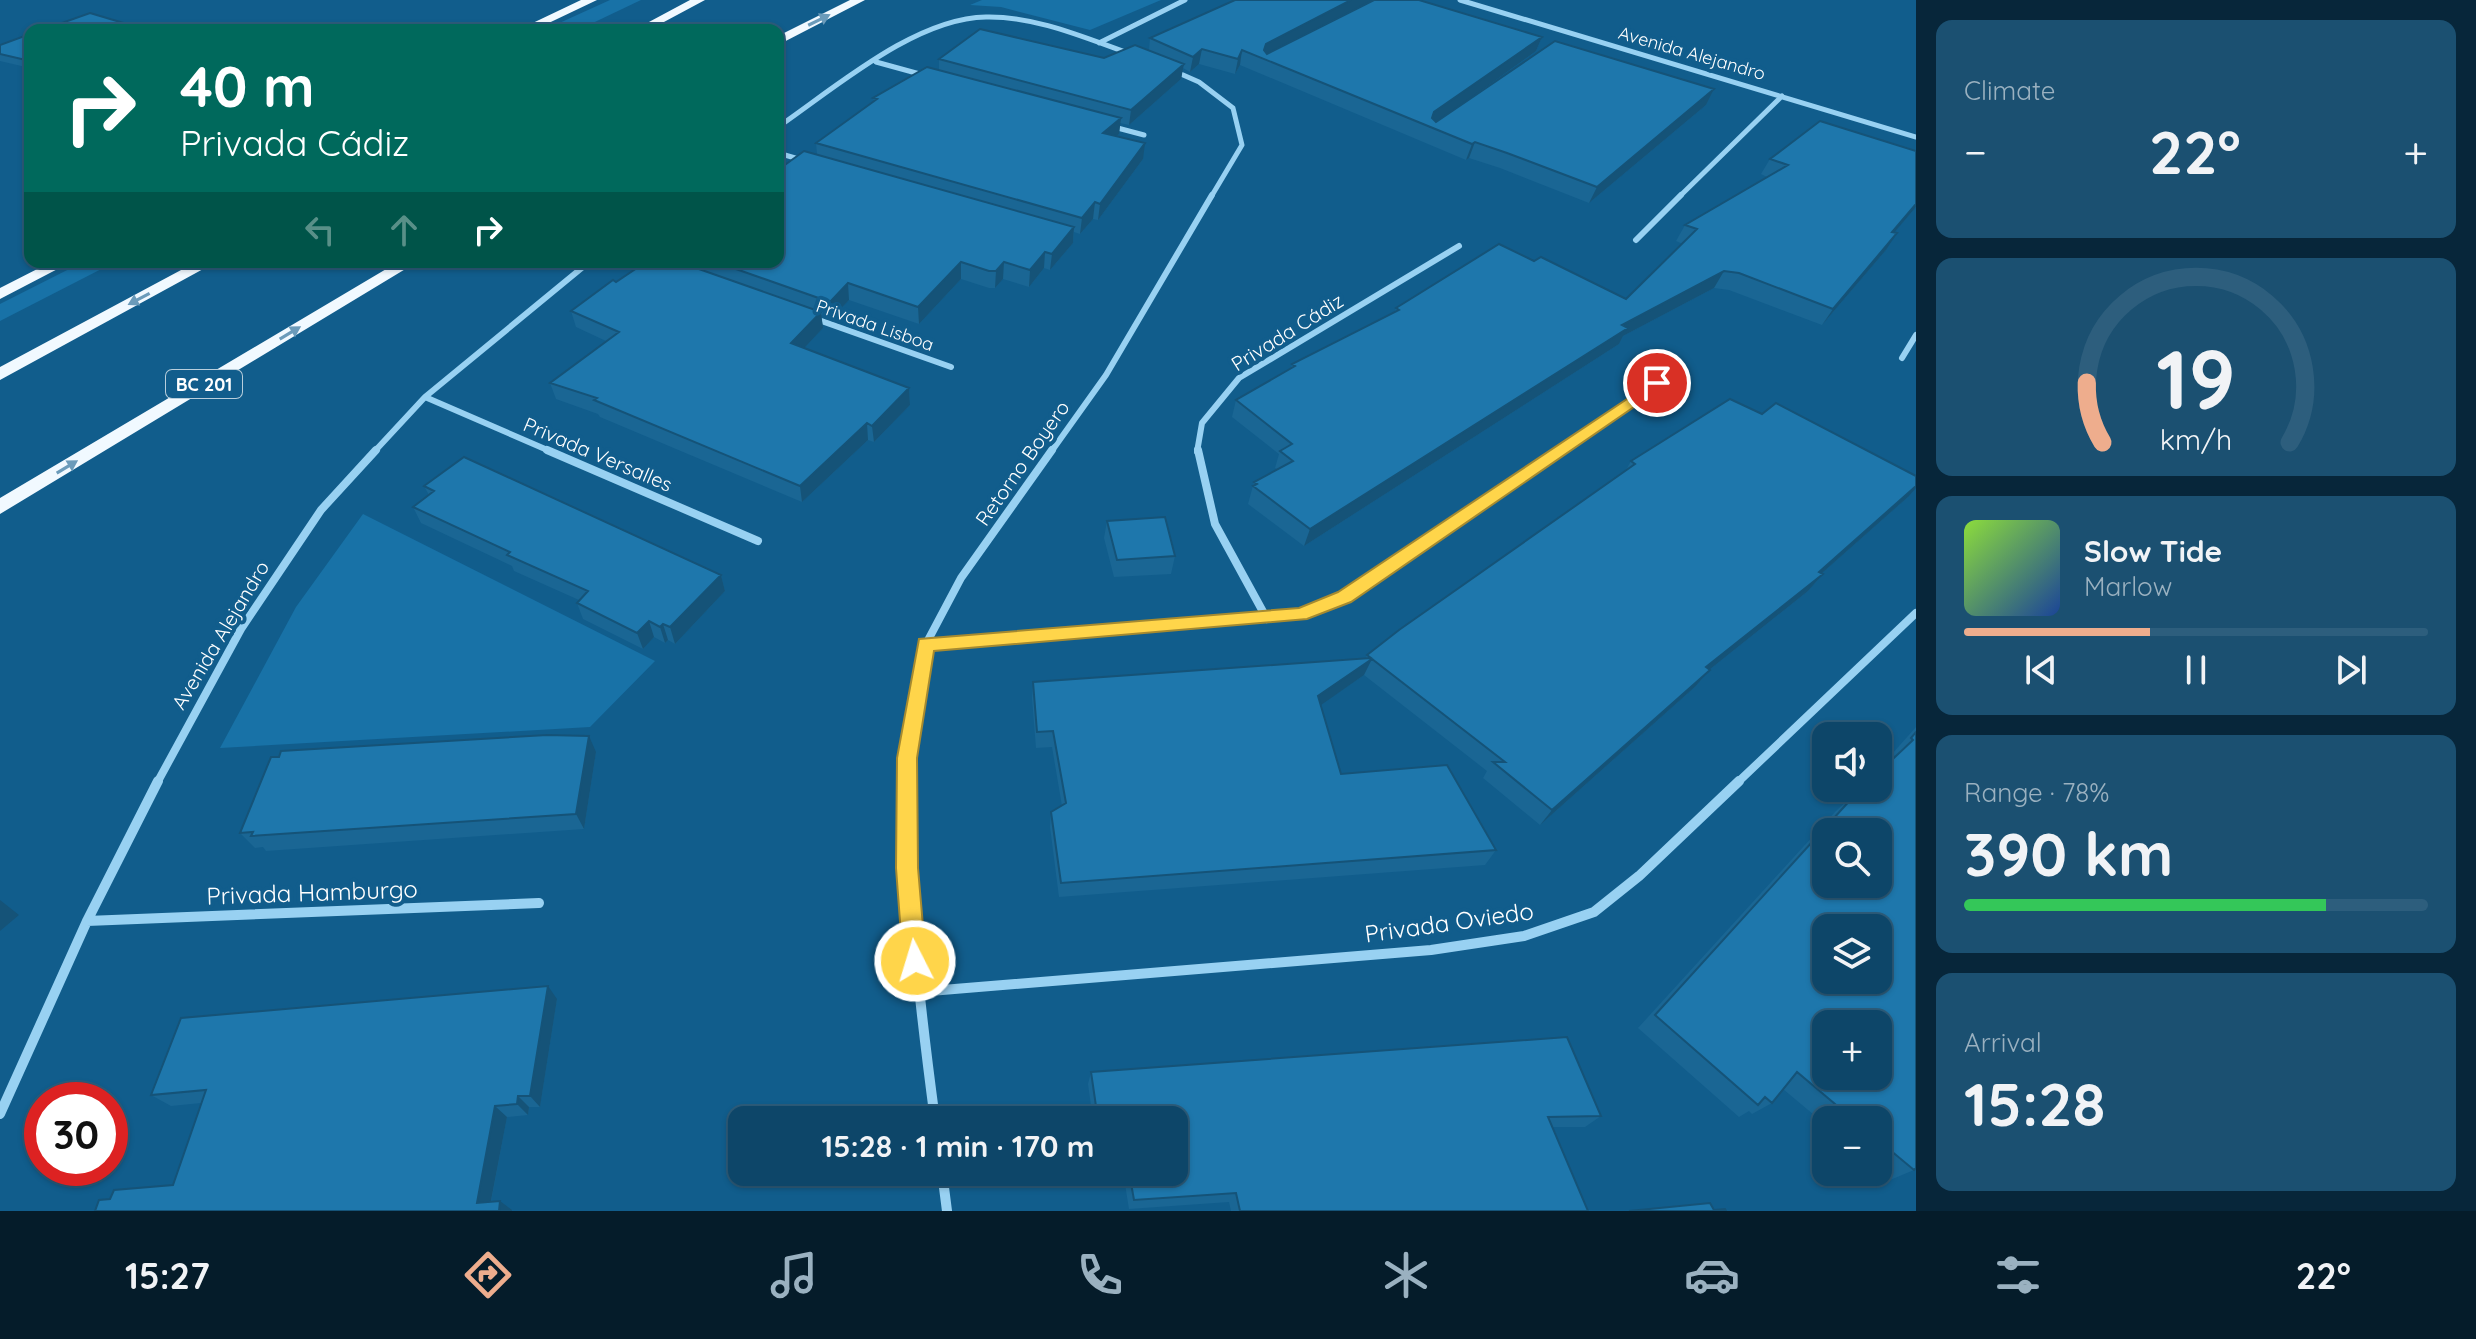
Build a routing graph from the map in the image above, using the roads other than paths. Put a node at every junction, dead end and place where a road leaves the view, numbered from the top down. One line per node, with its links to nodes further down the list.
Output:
1 (591, 0): 6 (highway)
2 (699, 0): 7 (highway)
3 (859, 0): 9 (highway, one-way to 3)
4 (1185, 0): 10 (street)
5 (1460, 0): 8 (street, Avenida Alejandro)
6 (537, 24)
7 (652, 24)
8 (1570, 34): 11 (street); 16 (street, Avenida Alejandro)
9 (784, 38)
10 (1099, 43): 12 (street); 13 (street)
11 (1557, 43)
12 (1138, 57)
13 (876, 62): 15 (street); 17 (street)
14 (1164, 67): 41 (street, Retorno Boyero)
15 (935, 78)
16 (1782, 96): 20 (street, Avenida Alejandro); 23 (street)
17 (784, 123)
18 (1099, 123): 19 (street)
19 (1144, 135)
20 (1916, 137)
21 (784, 155): 22 (street)
22 (808, 162)
23 (1636, 240)
24 (1459, 246): 40 (street, Privada Cádiz)
25 (51, 268): 29 (highway)
26 (197, 268): 35 (highway, one-way to 35)
27 (399, 268): 37 (highway, BC 201, one-way to 27)
28 (582, 268): 36 (street, Avenida Alejandro)
29 (0, 294)
30 (802, 314): 33 (street, Privada Lisboa)
31 (1916, 335): 32 (street)
32 (1902, 358)
33 (951, 367)
34 (1682, 367): 40 (street)
35 (0, 374)
36 (425, 397): 38 (street, Privada Versalles); 43 (street, Avenida Alejandro)
37 (0, 507)
38 (758, 541)
39 (1916, 613): 44 (street, Privada Oviedo)
40 (1267, 619): 41 (street)
41 (926, 644): 44 (street, Retorno Boyero)
42 (539, 903): 43 (street, Privada Hamburgo)
43 (87, 921): 46 (street, Avenida Alejandro)
44 (918, 992): 45 (street, Retorno Boyero)
45 (933, 1106)
46 (0, 1114)
47 (944, 1186): 48 (street)
48 (947, 1211)

